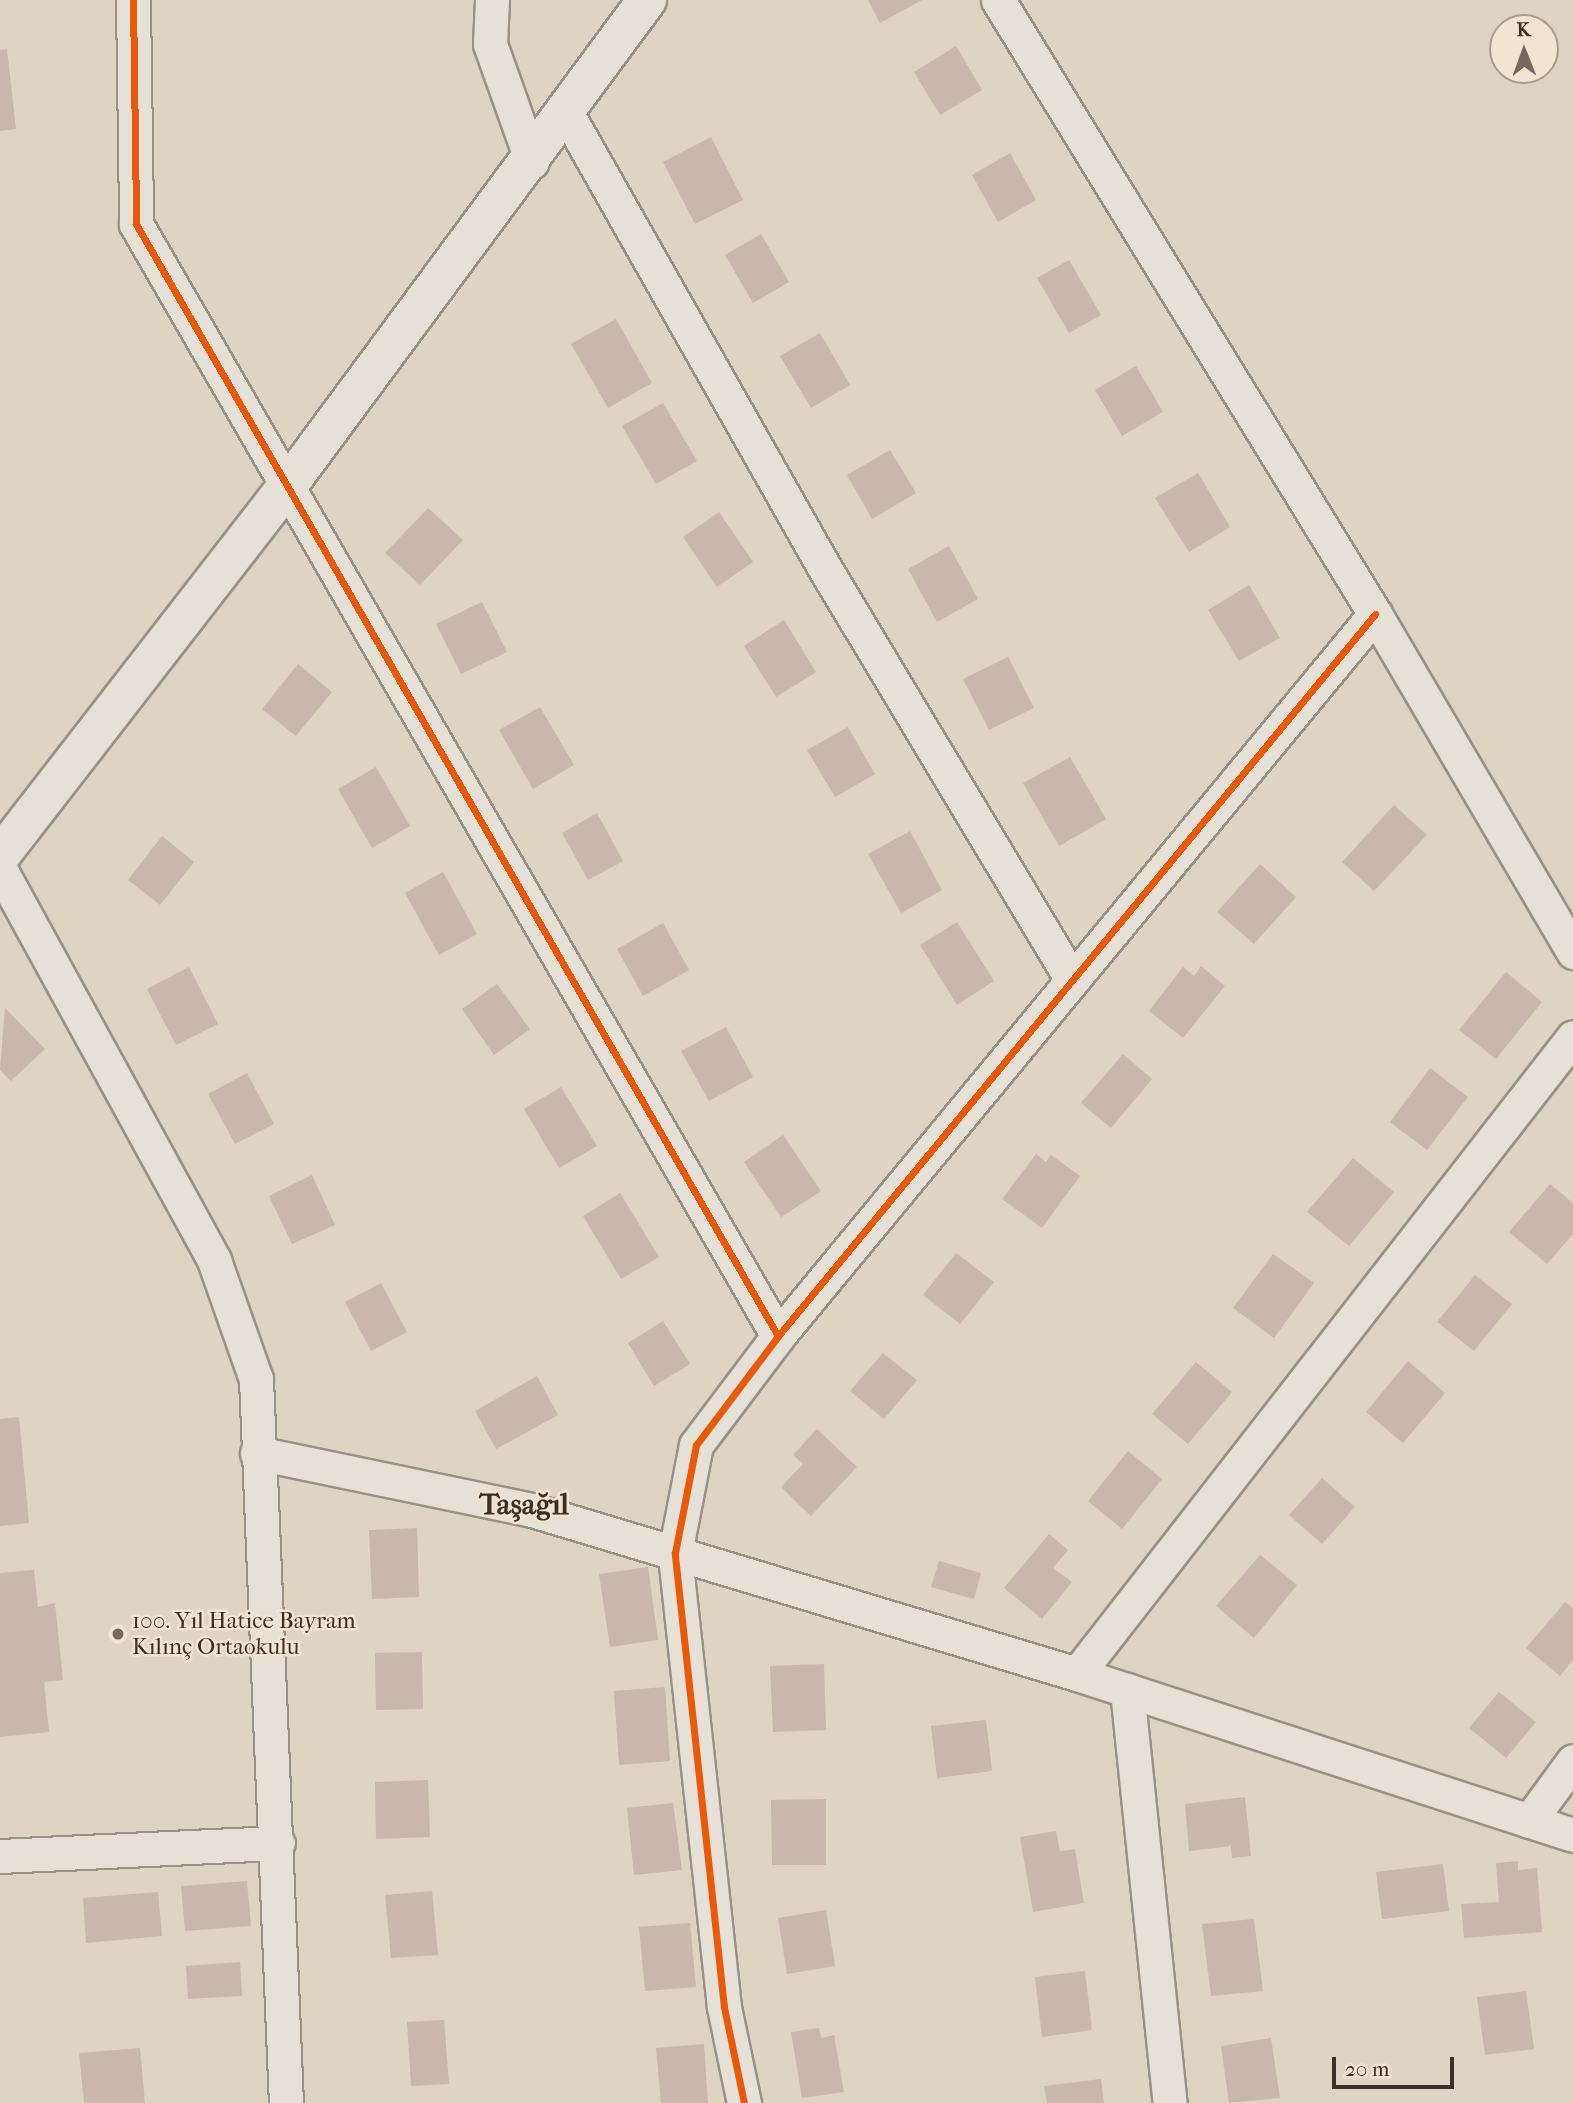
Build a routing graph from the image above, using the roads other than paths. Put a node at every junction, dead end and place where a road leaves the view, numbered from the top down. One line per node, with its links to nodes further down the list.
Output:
1 (133, 0): 7 (street)
2 (492, 0): 6 (street)
3 (647, 0): 5 (street)
4 (998, 0): 8 (street)
5 (567, 114): 6 (street); 12 (street)
6 (532, 162): 7 (street)
7 (289, 484): 9 (street); 14 (street)
8 (1375, 614): 11 (street); 12 (street)
9 (0, 856)
10 (0, 869): 15 (street)
11 (1573, 952)
12 (1071, 978): 14 (street)
13 (1573, 1037): 17 (street)
14 (778, 1336): 16 (street)
15 (257, 1453): 16 (street); 22 (street)
16 (676, 1553): 17 (street); 25 (street)
17 (1076, 1674): 18 (street)
18 (1127, 1690): 20 (street); 26 (street)
19 (1573, 1761): 20 (street)
20 (1528, 1821): 21 (street)
21 (1573, 1835)
22 (278, 1843): 23 (street); 24 (street)
23 (0, 1856)
24 (286, 2103)
25 (744, 2103)
26 (1170, 2103)

